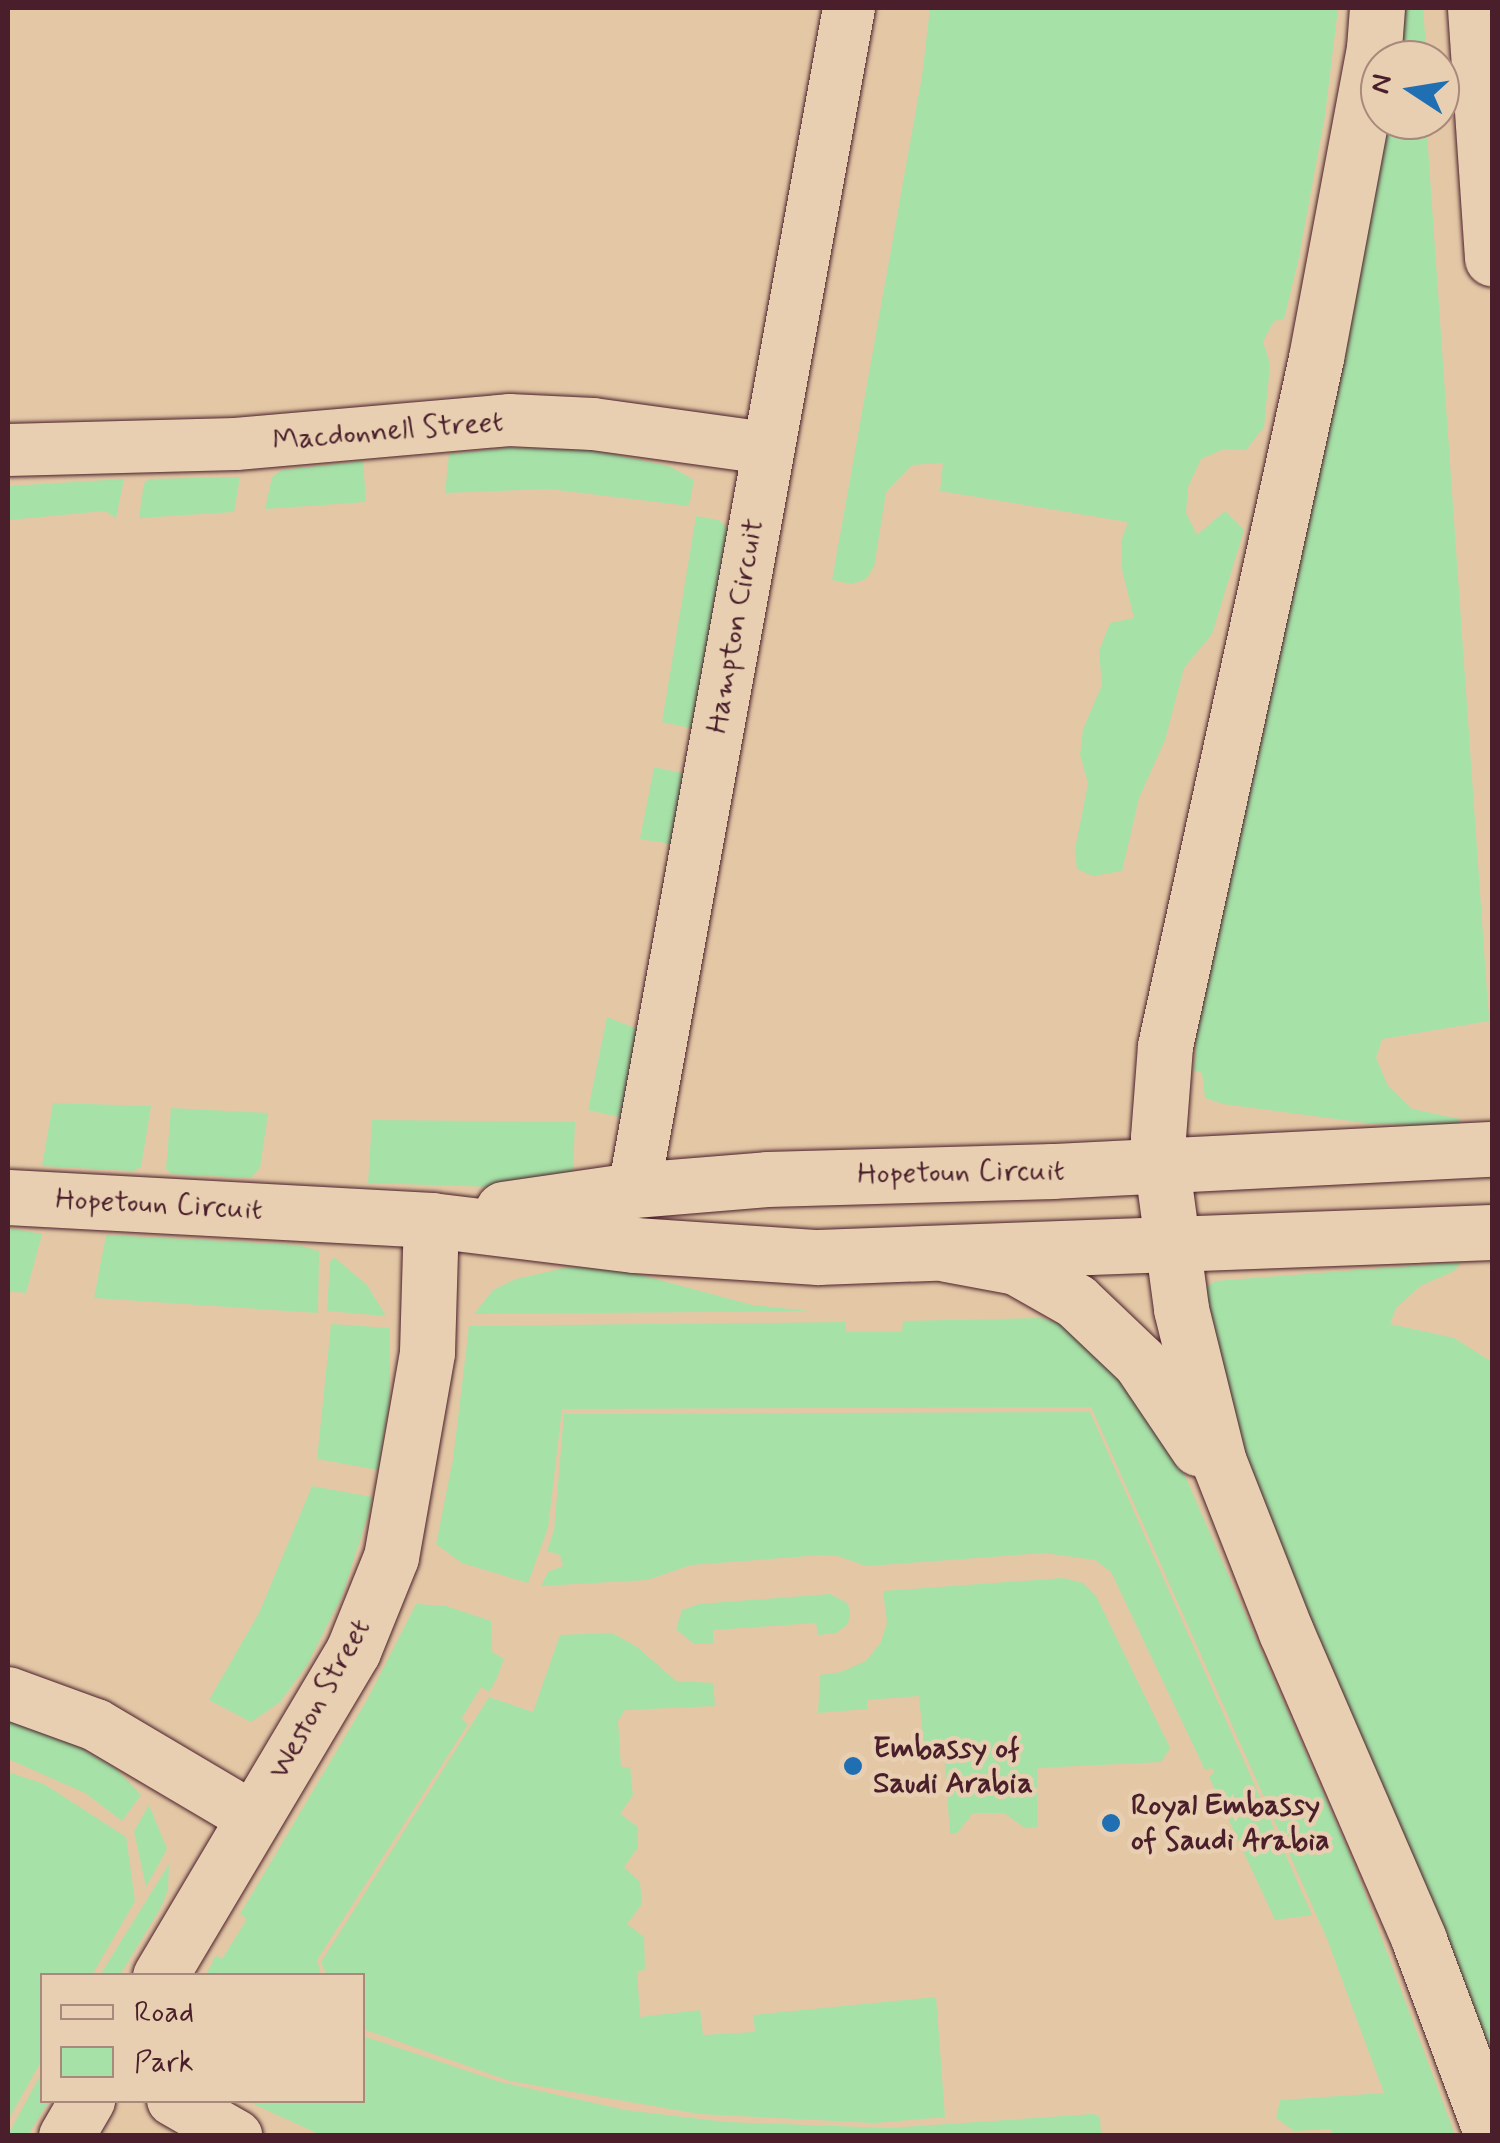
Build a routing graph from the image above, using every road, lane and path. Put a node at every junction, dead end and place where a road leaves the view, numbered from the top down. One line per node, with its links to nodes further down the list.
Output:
1 (849, 8): 5 (street, Hampton Circuit)
2 (1377, 8): 8 (main road)
3 (1475, 8): 4 (main road)
4 (1492, 258)
5 (766, 448): 6 (street, Macdonnell Street); 9 (street, Hampton Circuit)
6 (8, 450)
7 (1492, 1149): 8 (main road, Hopetoun Circuit)
8 (1162, 1166): 9 (main road, Hopetoun Circuit); 14 (main road)
9 (634, 1190): 11 (main road, Hopetoun Circuit); 13 (main road, Hampton Circuit)
10 (8, 1196): 11 (main road, Hopetoun Circuit)
11 (431, 1220): 13 (main road, Hopetoun Circuit); 18 (main road, Weston Street)
12 (1492, 1232): 14 (main road, Hopetoun Circuit)
13 (635, 1245): 15 (main road, Hopetoun Circuit)
14 (1172, 1246): 15 (main road, Hopetoun Circuit); 16 (main road)
15 (946, 1254): 16 (main road)
16 (1243, 1530): 22 (main road)
17 (8, 1694): 18 (street)
18 (253, 1818): 19 (main road, Weston Street)
19 (162, 1973)
20 (84, 2103): 23 (main road)
21 (179, 2103): 24 (street)
22 (1492, 2135)
23 (66, 2136)
24 (236, 2136)

